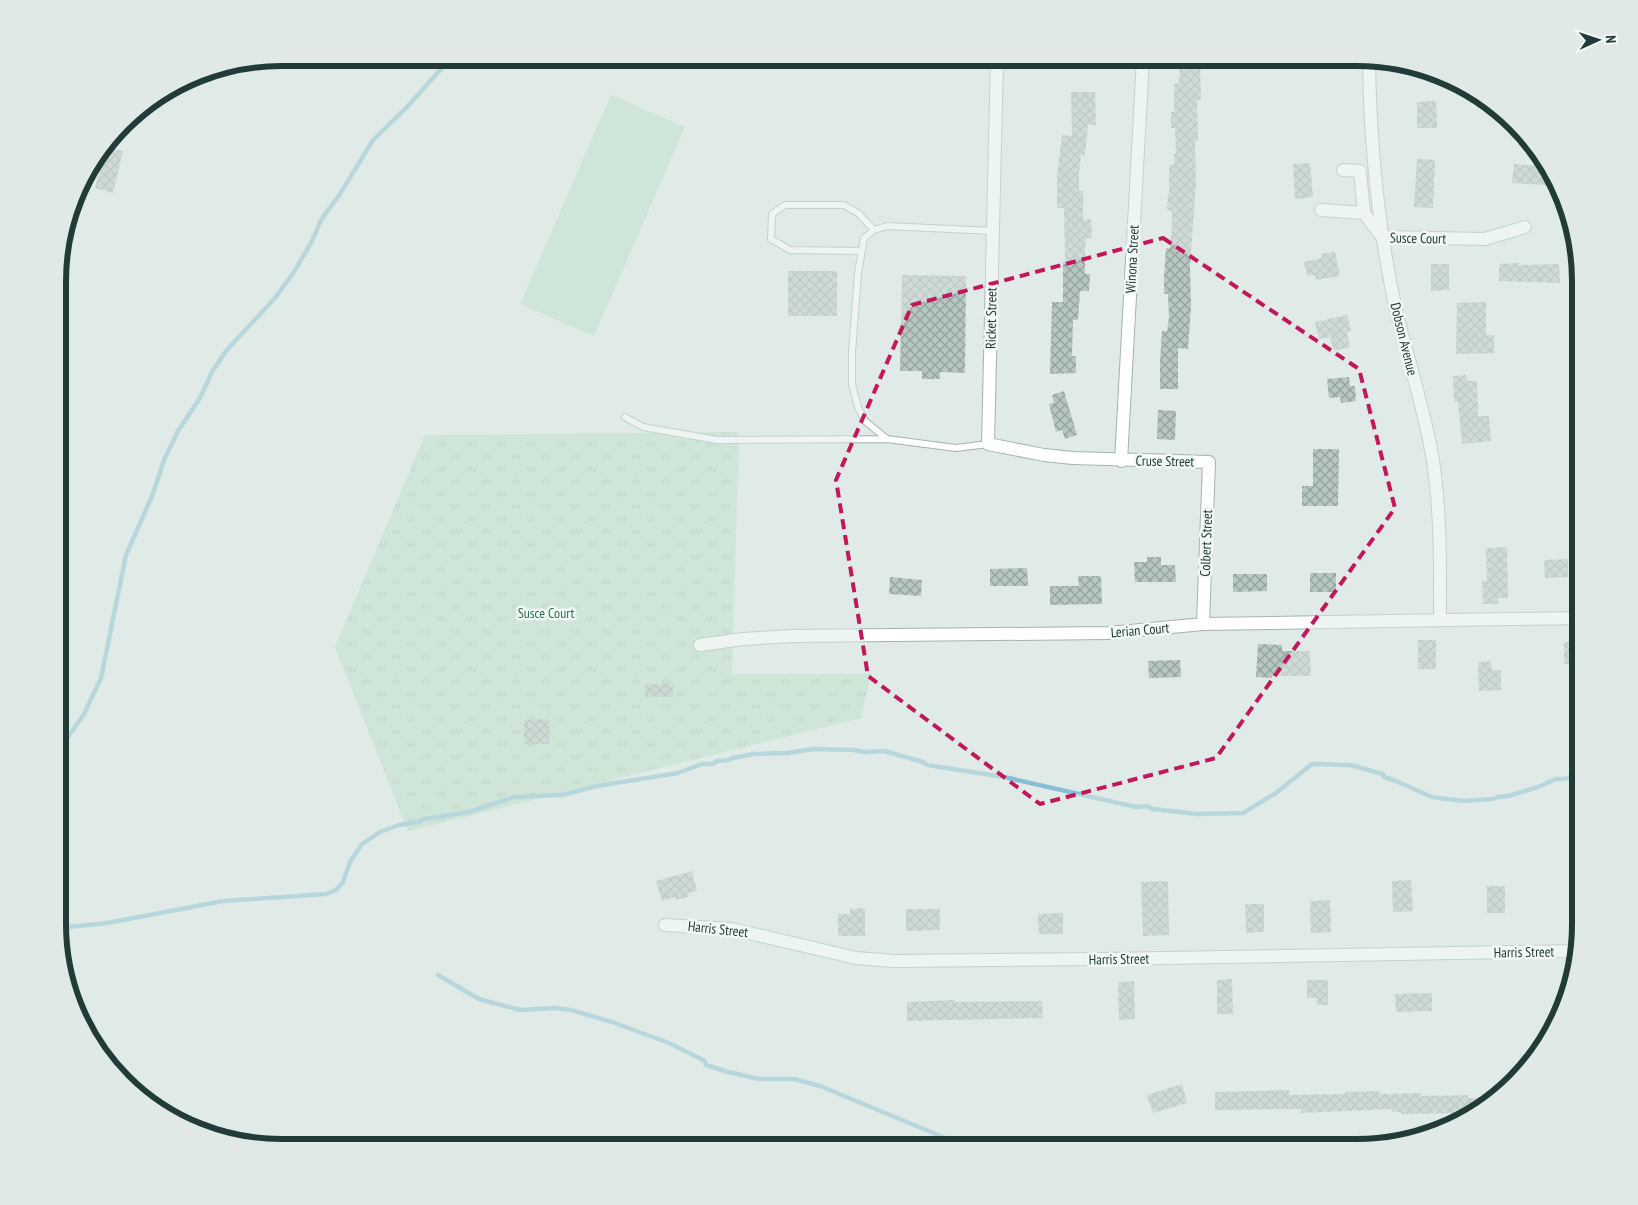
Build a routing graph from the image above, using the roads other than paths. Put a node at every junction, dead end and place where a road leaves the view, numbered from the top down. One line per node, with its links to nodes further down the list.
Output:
1 (997, 66): 9 (street, Ricket Street)
2 (1143, 66): 15 (street, Winona Street)
3 (1369, 67): 10 (street, Dobson Avenue)
4 (1343, 170): 6 (street)
5 (1321, 210): 6 (street)
6 (1364, 213): 10 (street, Susce Court)
7 (1525, 226): 10 (street, Susce Court)
8 (874, 230): 9 (lane); 11 (lane); 11 (lane)
9 (993, 231): 14 (street, Ricket Street)
10 (1382, 237): 18 (street, Dobson Avenue)
11 (862, 251): 13 (lane)
12 (625, 417): 13 (lane)
13 (887, 439): 14 (lane)
14 (988, 444): 15 (street)
15 (1121, 461): 16 (street, Cruse Street)
16 (1209, 462): 19 (street, Colbert Street)
17 (1572, 618): 18 (street, Lerian Court)
18 (1440, 620): 19 (street, Lerian Court)
19 (1203, 624): 20 (street, Lerian Court)
20 (700, 645)
21 (665, 925): 22 (street, Harris Street)
22 (1570, 951)

